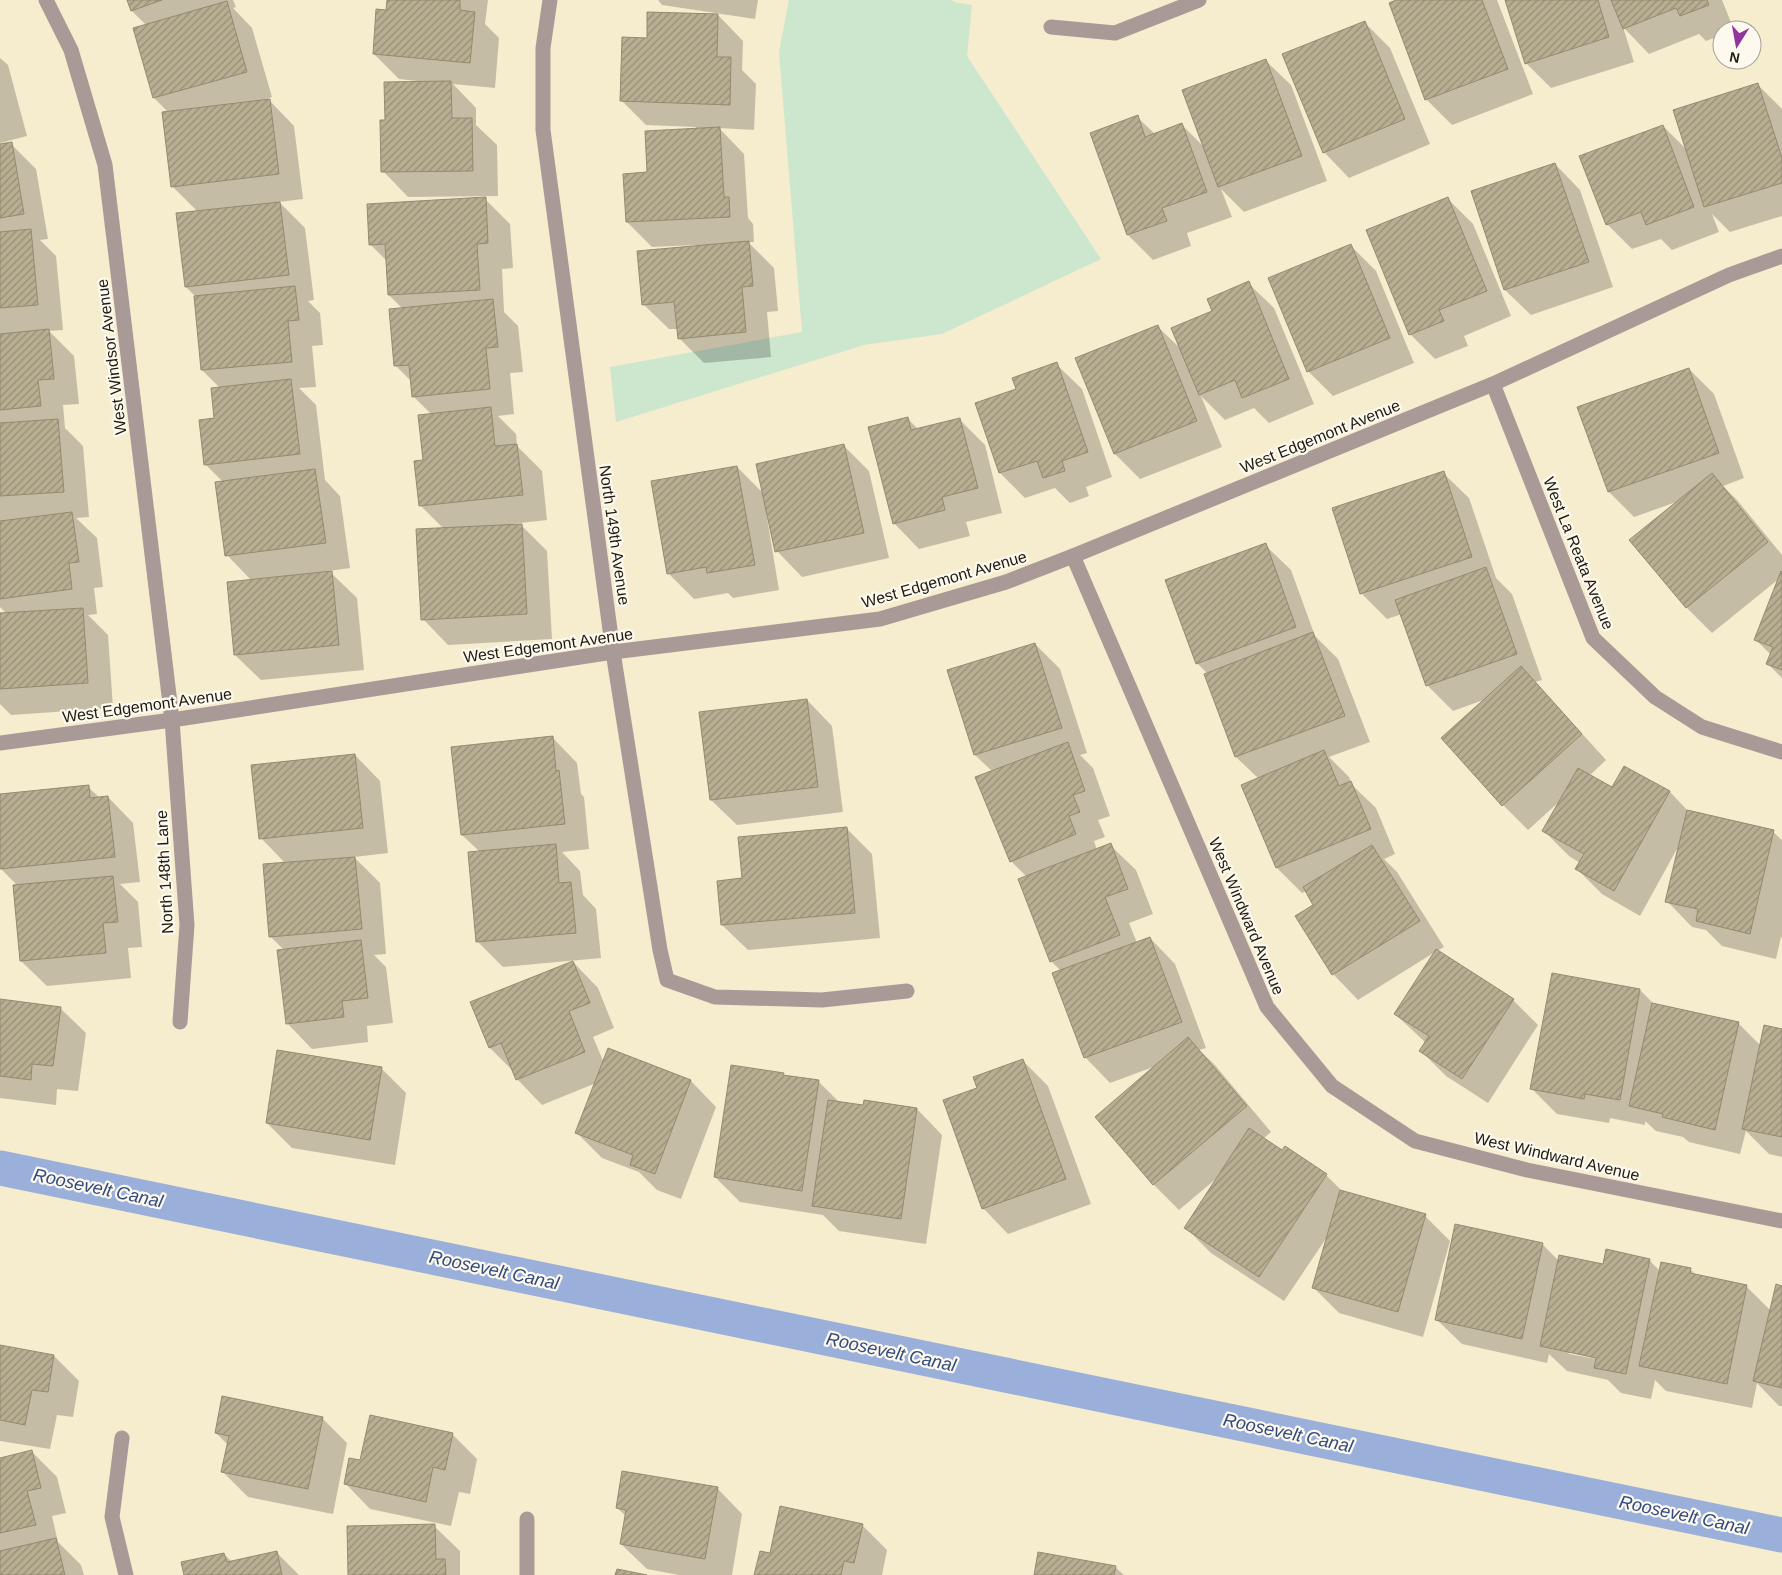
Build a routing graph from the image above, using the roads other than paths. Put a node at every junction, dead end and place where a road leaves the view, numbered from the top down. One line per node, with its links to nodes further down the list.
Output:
1 (46, 0): 9 (street, West Windsor Avenue)
2 (550, 0): 8 (street, North 149th Avenue)
3 (1199, 0): 4 (street)
4 (1051, 27)
5 (1782, 256): 6 (street, West Edgemont Avenue)
6 (1493, 384): 7 (street, West Edgemont Avenue); 11 (street, West La Reata Avenue)
7 (1073, 556): 8 (street, West Edgemont Avenue); 14 (street, West Windward Avenue)
8 (613, 652): 9 (street, West Edgemont Avenue); 12 (street, North 149th Avenue)
9 (172, 720): 10 (street, West Edgemont Avenue); 13 (street, North 148th Lane)
10 (0, 743)
11 (1782, 752)
12 (907, 991)
13 (180, 1022)
14 (1782, 1221)
15 (122, 1438): 17 (street)
16 (527, 1519): 18 (street)
17 (126, 1575)
18 (527, 1575)

